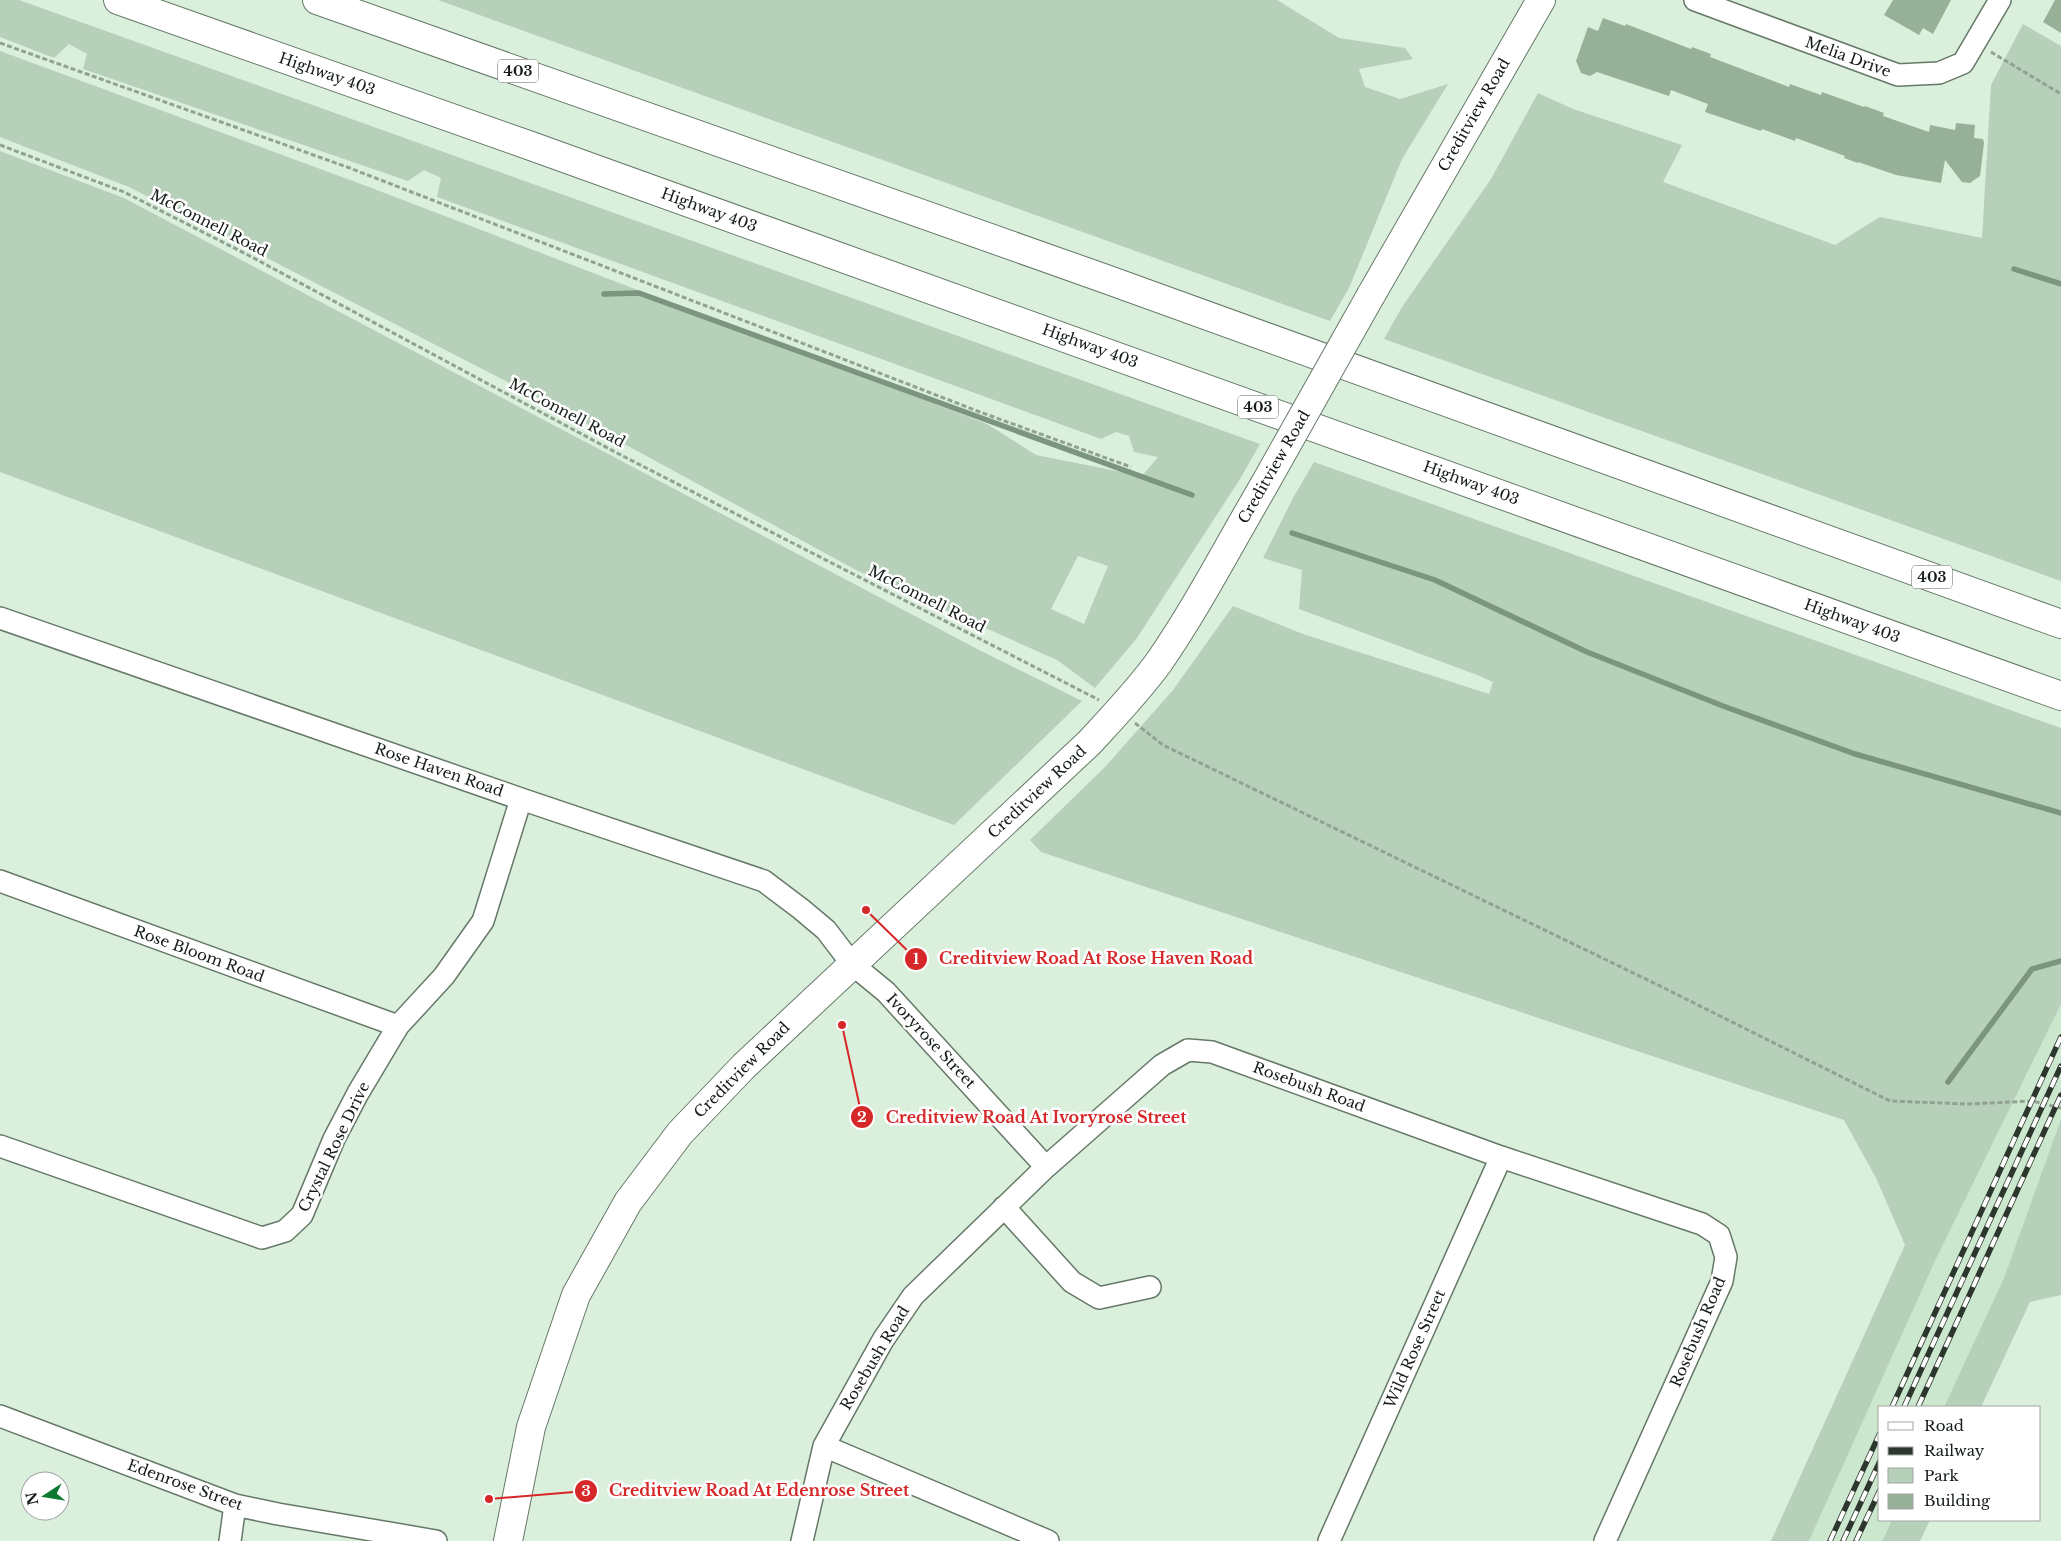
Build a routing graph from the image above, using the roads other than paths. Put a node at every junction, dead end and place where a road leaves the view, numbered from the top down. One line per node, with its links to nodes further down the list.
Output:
1 (118, 0): 9 (main road, Highway 403 / 403)
2 (318, 0): 8 (main road, 403)
3 (1540, 0): 12 (main road, Creditview Road, bridge)
4 (1695, 0): 6 (street, Melia Drive)
5 (2000, 0): 6 (street, Melia Drive)
6 (1734, 7)
7 (0, 618): 10 (street, Rose Haven Road)
8 (2061, 624)
9 (2061, 696)
10 (521, 799): 12 (street, Rose Haven Road); 13 (street, Crystal Rose Drive)
11 (0, 881): 13 (street, Rose Bloom Road)
12 (852, 964): 16 (street, Ivoryrose Street); 24 (main road, Creditview Road)
13 (398, 1026): 14 (street, Crystal Rose Drive)
14 (0, 1146)
15 (1501, 1157): 16 (street, Rosebush Road); 27 (street, Wild Rose Street); 28 (street, Rosebush Road)
16 (1046, 1167): 17 (street, Rosebush Road)
17 (1004, 1207): 18 (street); 20 (street, Rosebush Road)
18 (1150, 1287)
19 (0, 1416): 21 (street, Edenrose Street)
20 (824, 1446): 25 (street, Rosebush Road); 26 (street)
21 (235, 1505): 22 (street); 23 (street, Edenrose Street)
22 (230, 1541)
23 (436, 1541)
24 (508, 1541)
25 (802, 1541)
26 (1048, 1541)
27 (1329, 1541)
28 (1605, 1541)

